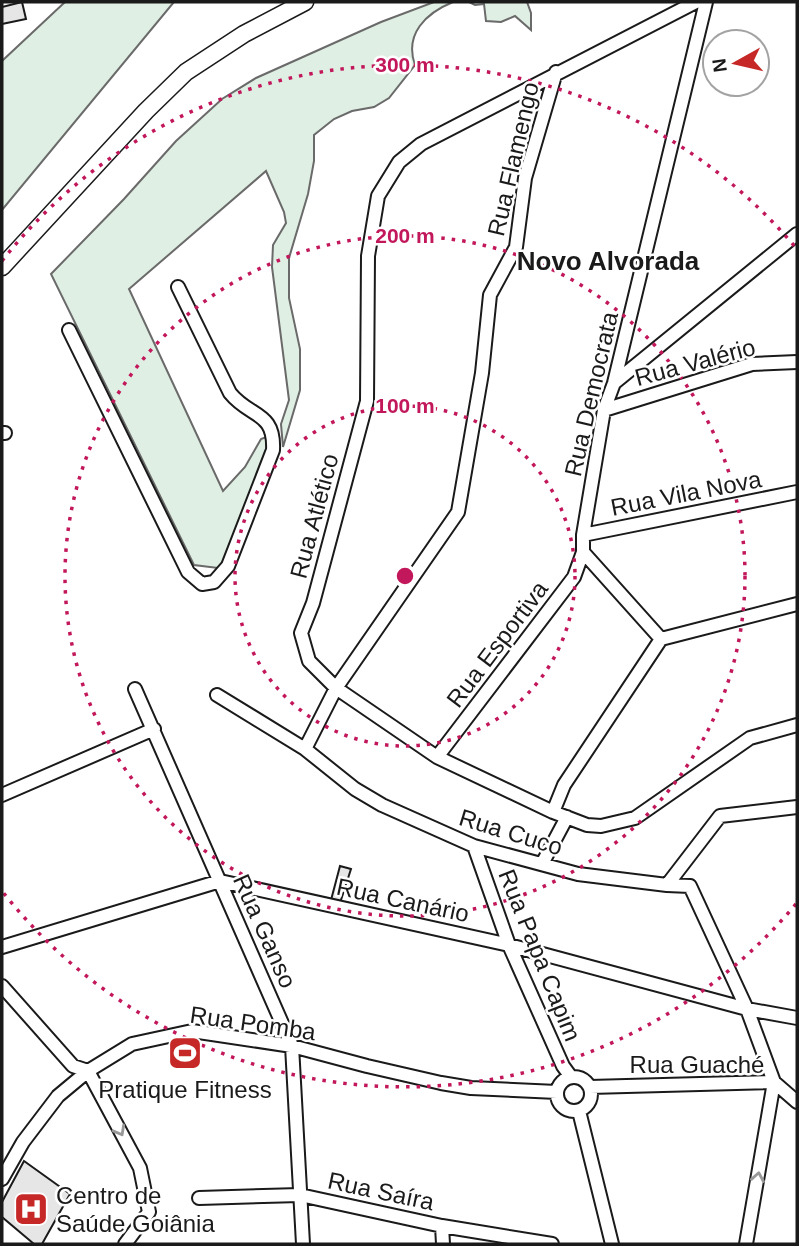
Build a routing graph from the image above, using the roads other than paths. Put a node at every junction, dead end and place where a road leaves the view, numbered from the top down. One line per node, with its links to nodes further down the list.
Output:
1 (305, 2): 6 (main road)
2 (695, 2): 4 (street, Rua Atlético)
3 (706, 2): 10 (street, Rua Democrata)
4 (556, 72): 17 (street, Rua Flamengo); 17 (street, Rua Atlético)
5 (797, 234): 10 (street)
6 (2, 267)
7 (178, 287): 8 (street)
8 (69, 330)
9 (797, 362): 11 (street, Rua Valério)
10 (614, 383): 11 (street, Rua Democrata)
11 (604, 410): 13 (street, Rua Democrata)
12 (797, 492): 13 (street, Rua Vila Nova)
13 (583, 535): 14 (street, Rua Democrata)
14 (583, 552): 16 (street); 23 (street, Rua Esportiva)
15 (797, 604): 16 (street)
16 (662, 639): 26 (street)
17 (336, 688): 22 (street, Rua Flamengo); 23 (street, Rua Atlético)
18 (135, 689): 21 (street, Rua Ganso)
19 (217, 695): 22 (street, Rua Cuco)
20 (797, 725): 27 (street, Rua Atlético)
21 (154, 729): 24 (street); 30 (street, Rua Ganso)
22 (305, 749): 28 (street, Rua Cuco)
23 (437, 757): 26 (street, Rua Atlético)
24 (2, 795)
25 (797, 807): 31 (street)
26 (553, 812): 27 (street, Rua Atlético)
27 (567, 817): 29 (street)
28 (474, 846): 29 (street, Rua Cuco); 32 (street, Rua Papa Capim)
29 (542, 864): 31 (street, Rua Cuco)
30 (220, 881): 32 (street, Rua Canário); 33 (street, Rua Canário); 37 (street, Rua Ganso)
31 (667, 884): 35 (street, Rua Cuco)
32 (509, 945): 35 (street, Rua Canário); 39 (street, Rua Papa Capim)
33 (2, 947)
34 (2, 986): 38 (street)
35 (747, 1009): 36 (street, Rua Canário); 40 (street)
36 (797, 1018)
37 (292, 1046): 38 (street, Rua Pomba); 42 (street, Rua Pomba); 46 (street, Rua Ganso)
38 (88, 1071): 45 (street, Rua Pomba); 49 (street, one-way to 49)
39 (571, 1077): 41 (street); 42 (street)
40 (774, 1082): 41 (street, Rua Guaché); 43 (street, Rua Guaché); 54 (street, one-way to 40)
41 (590, 1087): 44 (street)
42 (557, 1092): 44 (street)
43 (797, 1102)
44 (579, 1111): 53 (street)
45 (2, 1179)
46 (300, 1195): 47 (street, Rua Saíra); 48 (street, Rua Saíra); 50 (street, Rua Ganso)
47 (199, 1198)
48 (442, 1226): 51 (street); 52 (street, Rua Saíra)
49 (125, 1244)
50 (303, 1244)
51 (443, 1244)
52 (552, 1244)
53 (612, 1244)
54 (746, 1244)

